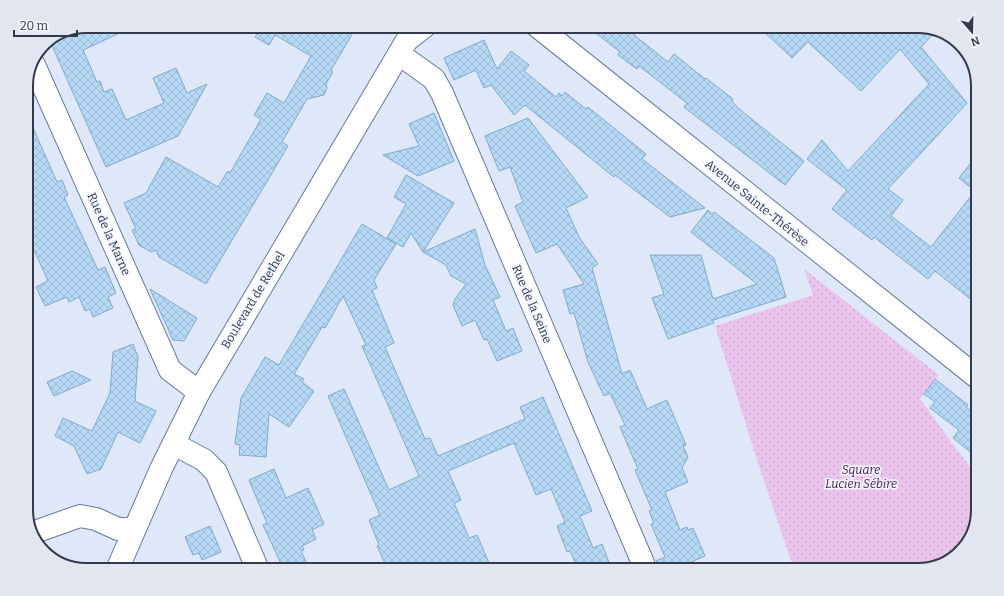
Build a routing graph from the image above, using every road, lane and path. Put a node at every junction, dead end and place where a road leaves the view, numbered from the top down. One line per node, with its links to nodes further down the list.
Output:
1 (415, 33): 3 (street, Boulevard de Rethel)
2 (546, 33): 5 (street, Avenue Sainte-Thérèse)
3 (405, 40): 6 (street, Boulevard de Rethel); 12 (street, Rue de la Seine)
4 (36, 69): 6 (street, Rue de la Marne)
5 (971, 372)
6 (199, 392): 7 (street, Boulevard de Rethel)
7 (174, 444): 8 (street, Boulevard de Rethel); 11 (street)
8 (134, 529): 9 (street); 10 (street, Boulevard de Rethel)
9 (38, 531)
10 (120, 563)
11 (255, 563)
12 (643, 563)

